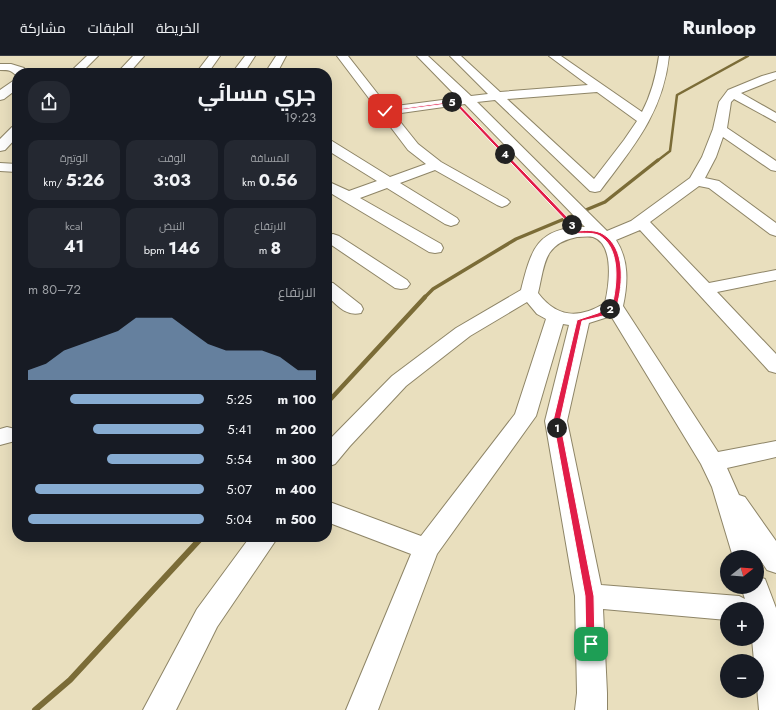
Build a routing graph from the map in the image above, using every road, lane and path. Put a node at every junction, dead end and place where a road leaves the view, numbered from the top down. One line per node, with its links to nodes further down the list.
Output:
1 (93, 56): 14 (street)
2 (139, 56): 15 (street)
3 (215, 56): 16 (street)
4 (250, 56): 17 (street)
5 (281, 56): 18 (street)
6 (342, 56): 29 (street)
7 (409, 56): 26 (street)
8 (422, 56): 25 (street)
9 (455, 56): 24 (street)
10 (554, 56): 21 (street)
11 (664, 56): 31 (street)
12 (0, 67): 13 (street)
13 (12, 68)
14 (81, 68)
15 (128, 68)
16 (206, 68)
17 (242, 68)
18 (274, 68)
19 (776, 76): 22 (street)
20 (12, 87): 23 (street)
21 (599, 88): 24 (street); 31 (street)
22 (732, 93): 28 (street); 32 (street)
23 (0, 96)
24 (498, 96): 25 (street); 31 (street)
25 (468, 100): 26 (street); 48 (street)
26 (455, 102): 29 (street); 40 (street)
27 (776, 108): 28 (street)
28 (762, 110): 30 (street)
29 (385, 111): 36 (street)
30 (776, 118)
31 (644, 120)
32 (720, 129): 37 (street); 41 (street)
33 (12, 135): 34 (street)
34 (0, 147)
35 (332, 147): 42 (street)
36 (436, 165): 42 (street); 45 (street)
37 (776, 166)
38 (0, 168): 39 (street)
39 (12, 168)
40 (530, 180)
41 (696, 181): 47 (street); 50 (street)
42 (390, 182): 44 (street); 46 (street)
43 (332, 188): 44 (street)
44 (348, 197): 54 (street)
45 (502, 202)
46 (451, 221)
47 (637, 224): 51 (street); 57 (street)
48 (578, 225): 51 (street); 59 (street)
49 (332, 226): 52 (street)
50 (776, 231)
51 (603, 236): 60 (street)
52 (332, 240)
53 (332, 242): 56 (street)
54 (435, 248)
55 (776, 275): 57 (street)
56 (401, 284)
57 (704, 289): 63 (street)
58 (332, 291): 61 (street)
59 (529, 293): 62 (street); 67 (street)
60 (614, 306): 62 (street); 68 (street)
61 (354, 308)
62 (568, 318): 64 (street); 65 (street)
63 (772, 356)
64 (525, 416): 65 (street); 72 (street)
65 (556, 421): 75 (street)
66 (776, 449): 68 (street)
67 (332, 452)
68 (712, 462): 69 (street)
69 (724, 487): 73 (street); 74 (street)
70 (332, 513): 72 (street)
71 (262, 542): 78 (street)
72 (426, 549): 79 (street)
73 (744, 550)
74 (776, 562)
75 (589, 596): 76 (street); 80 (street)
76 (720, 604)
77 (764, 643): 81 (street)
78 (159, 710)
79 (362, 710)
80 (591, 710)
81 (775, 710)

